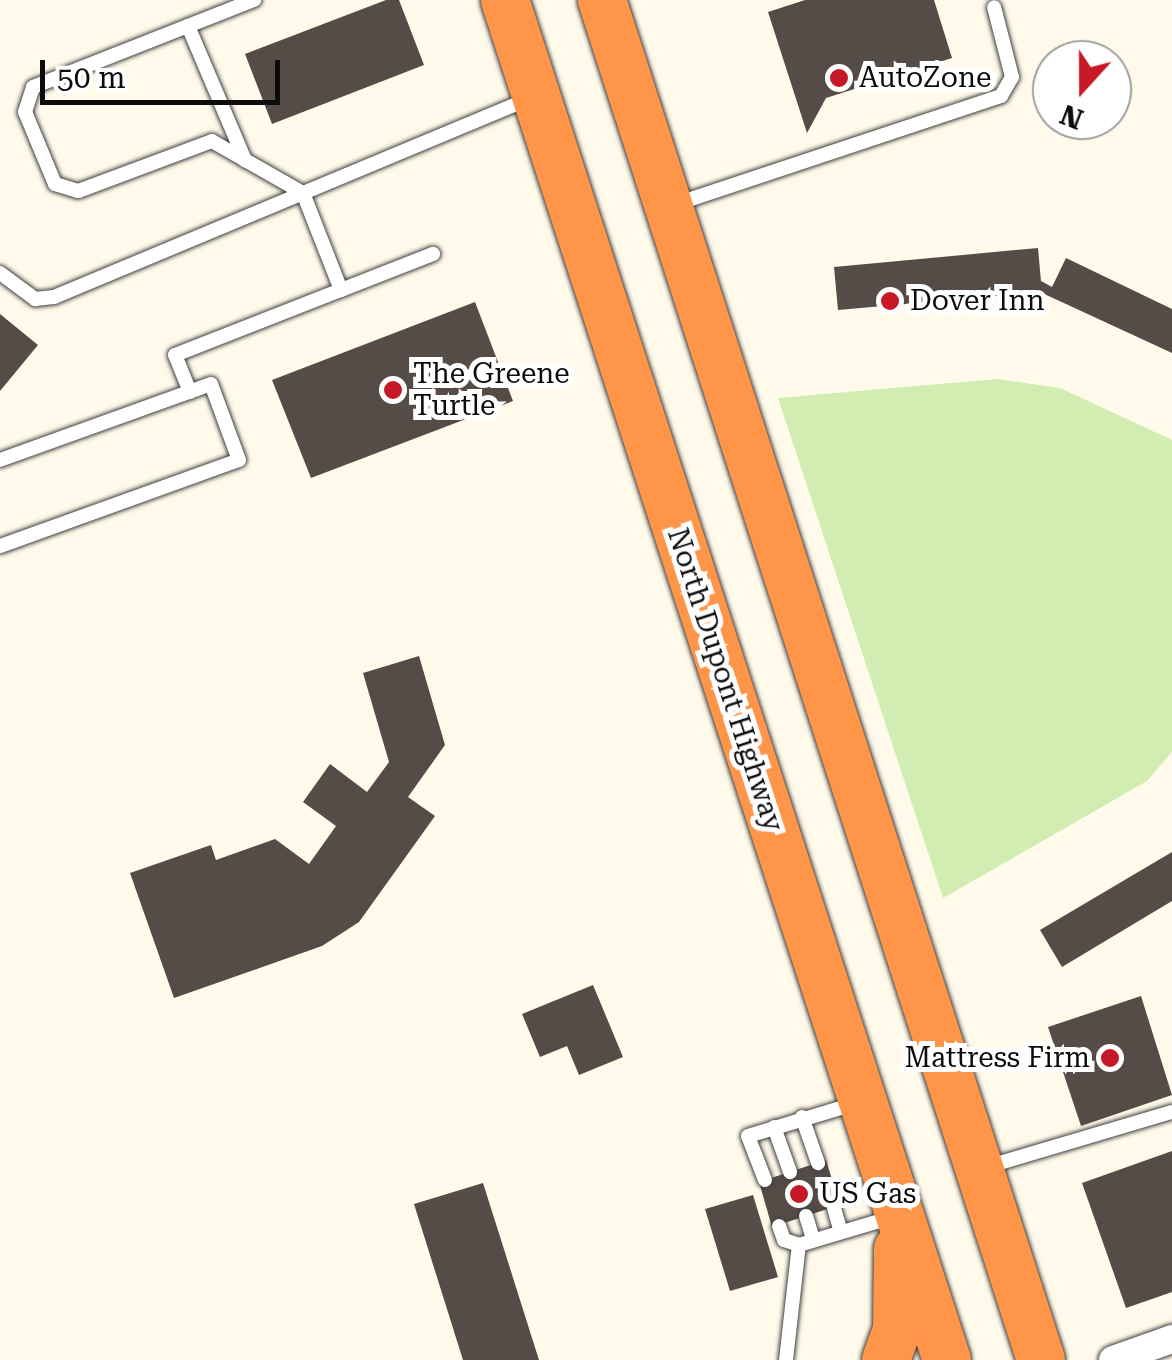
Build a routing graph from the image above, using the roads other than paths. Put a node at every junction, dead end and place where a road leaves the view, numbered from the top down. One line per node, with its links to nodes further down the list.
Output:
1 (254, 0): 5 (lane)
2 (505, 0): 6 (highway, North Dupont Highway)
3 (602, 0): 9 (highway)
4 (994, 6): 9 (lane)
5 (188, 26): 7 (lane); 7 (lane)
6 (536, 95): 8 (lane); 16 (highway, North Dupont Highway)
7 (246, 161): 8 (lane)
8 (303, 194): 11 (lane); 12 (lane)
9 (668, 206): 21 (highway)
10 (433, 254): 12 (lane)
11 (0, 273)
12 (341, 290): 13 (lane)
13 (190, 392): 14 (lane); 15 (lane)
14 (0, 460)
15 (0, 546)
16 (862, 1101): 18 (lane); 26 (highway, North Dupont Highway)
17 (1172, 1112): 21 (lane)
18 (802, 1118): 19 (lane); 20 (lane)
19 (774, 1127): 22 (lane); 23 (lane)
20 (818, 1163)
21 (979, 1169): 34 (highway)
22 (790, 1172)
23 (765, 1180)
24 (834, 1208): 28 (lane)
25 (806, 1216): 29 (lane)
26 (899, 1216): 28 (lane); 32 (highway); 33 (highway, North Dupont Highway)
27 (779, 1226): 29 (lane)
28 (840, 1230): 29 (lane)
29 (806, 1242): 31 (lane)
30 (1172, 1340): 35 (street)
31 (786, 1360)
32 (886, 1360)
33 (947, 1360)
34 (1040, 1360)
35 (1113, 1360)

